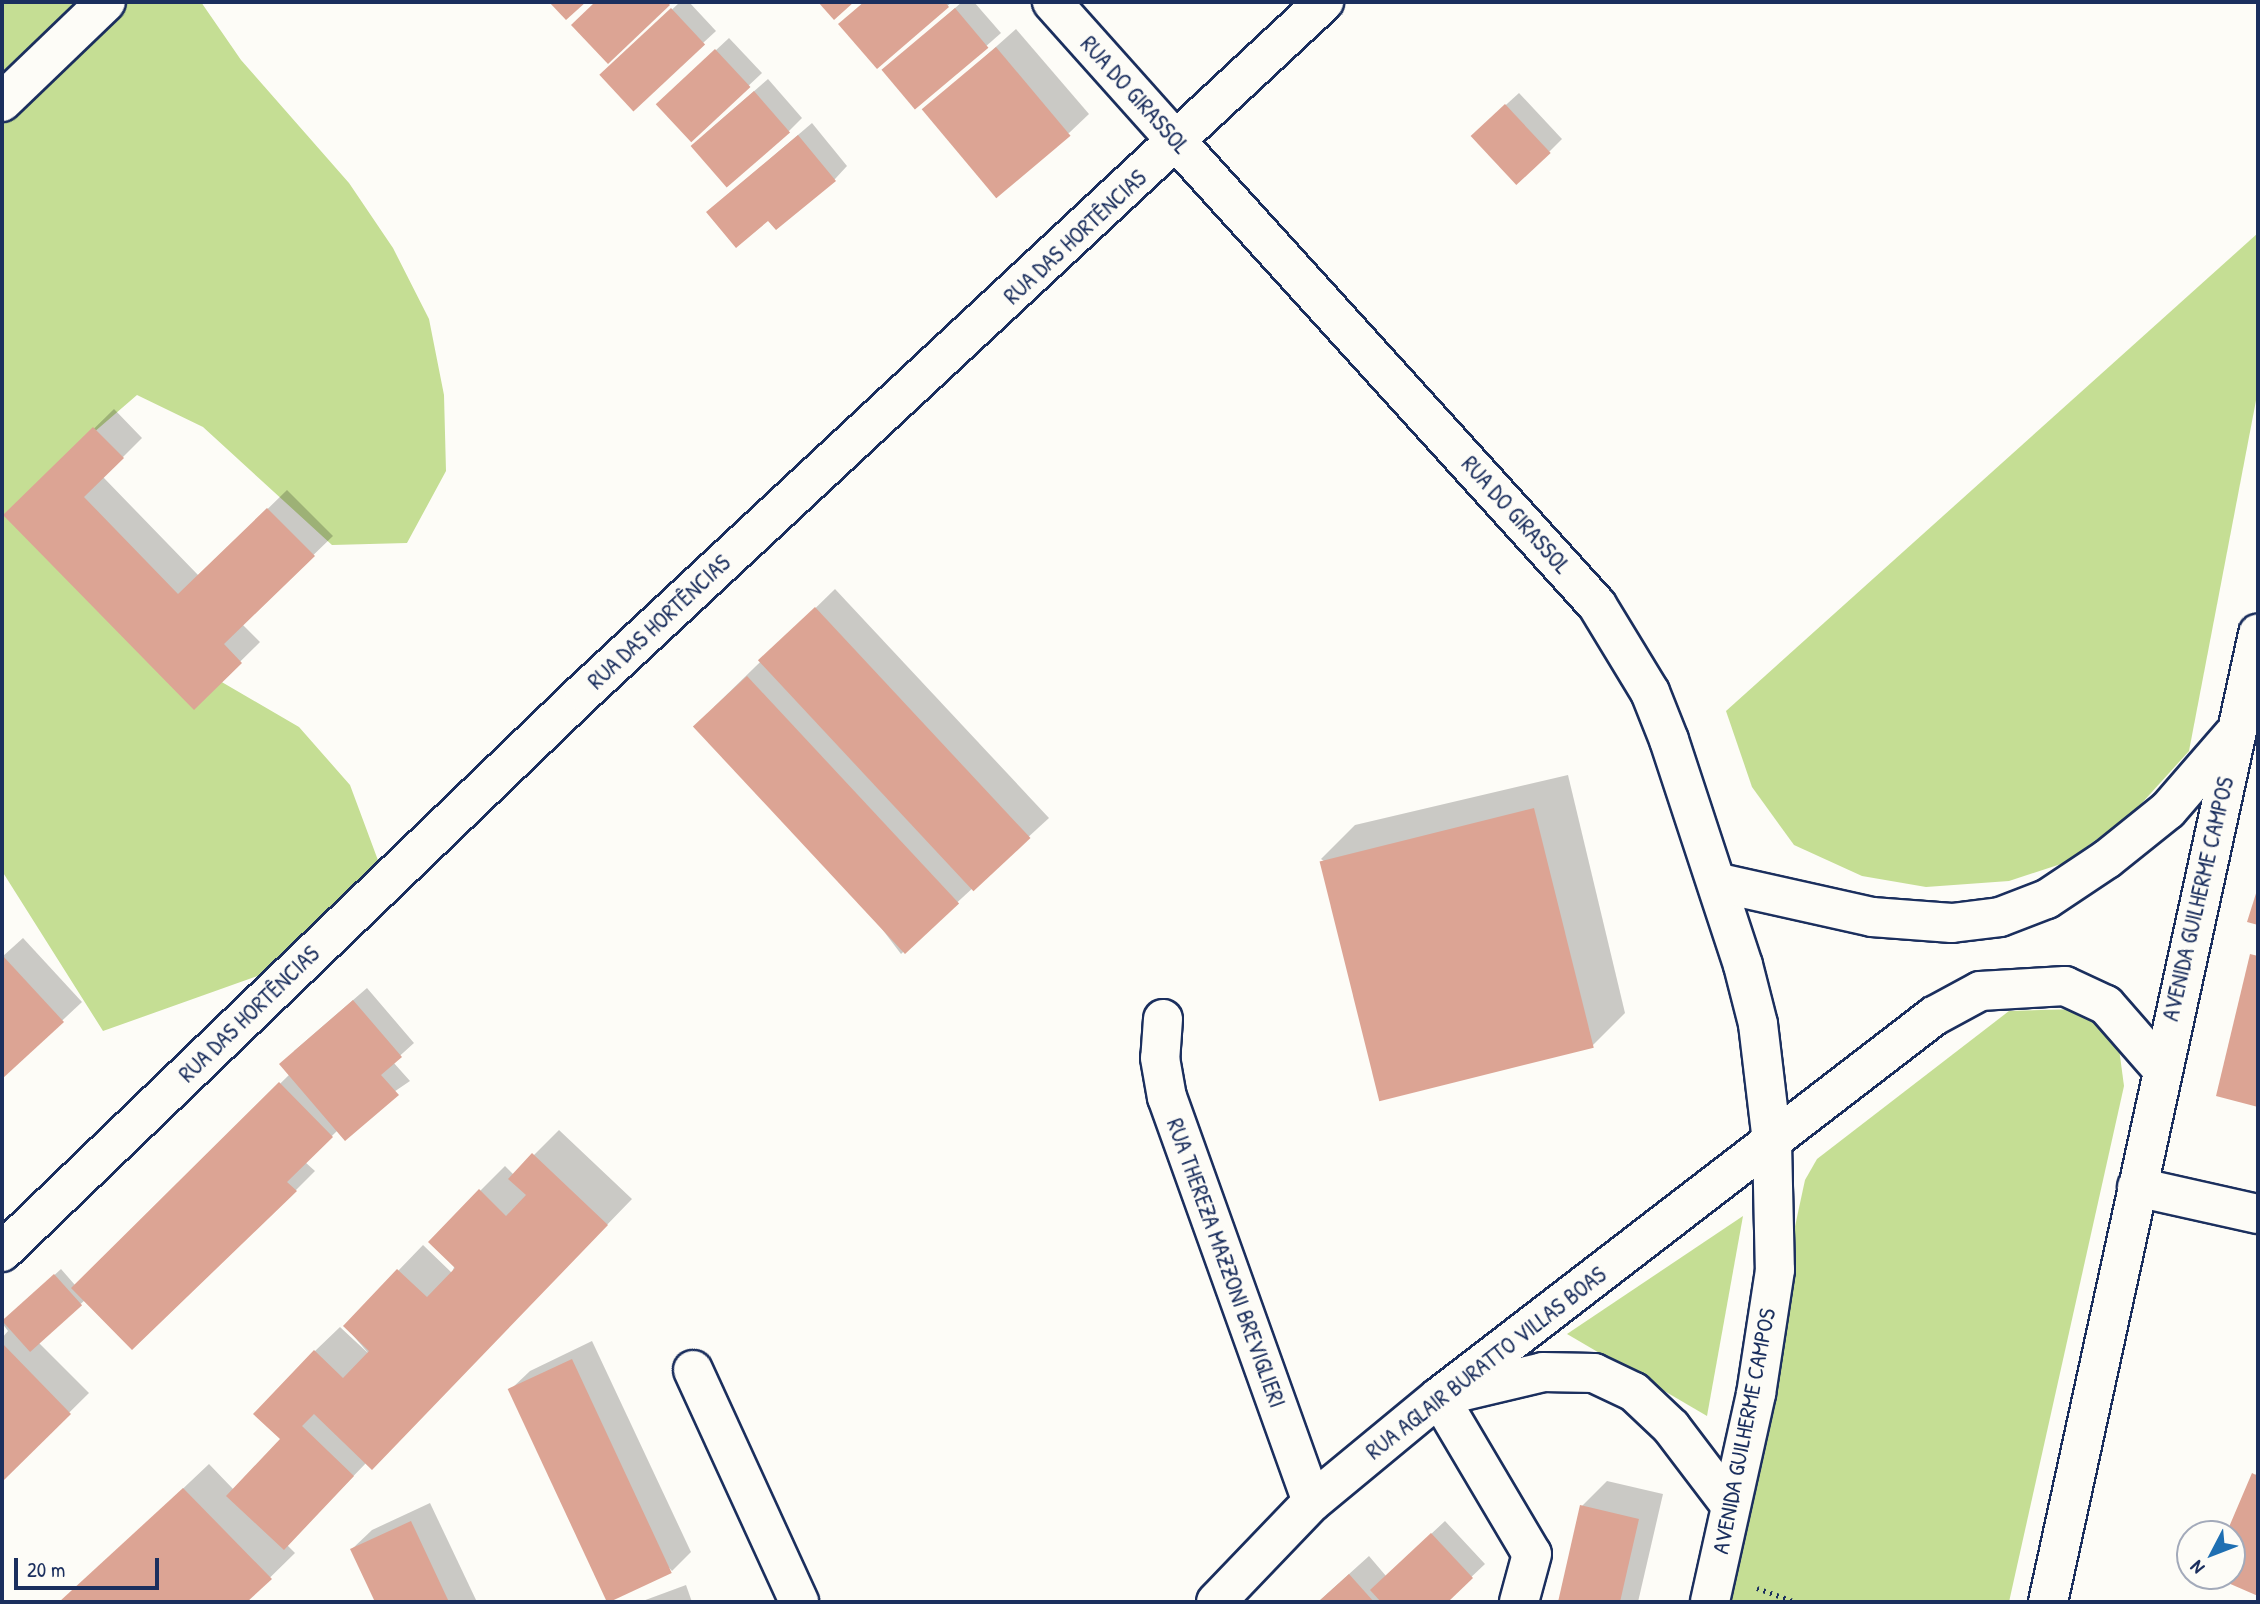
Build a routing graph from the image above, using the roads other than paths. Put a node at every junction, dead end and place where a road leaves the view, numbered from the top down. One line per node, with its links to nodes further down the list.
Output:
1 (106, 2): 4 (main road)
2 (1052, 2): 5 (main road, RUA DO GIRASSOL)
3 (1324, 2): 5 (main road, RUA DAS HORTÊNCIAS)
4 (2, 102)
5 (1177, 142): 8 (main road, RUA DO GIRASSOL); 14 (main road, RUA DAS HORTÊNCIAS)
6 (2258, 634): 7 (main road, AVENIDA GUILHERME CAMPOS)
7 (2236, 731): 8 (main road, AVENIDA GUILHERME CAMPOS); 10 (main road, AVENIDA GUILHERME CAMPOS)
8 (1720, 883): 11 (main road, RUA DO GIRASSOL)
9 (1163, 1019): 17 (main road, RUA THEREZA MAZZONI BREVIGLIERI)
10 (2160, 1067): 11 (main road, AVENIDA GUILHERME CAMPOS); 12 (main road, AVENIDA GUILHERME CAMPOS)
11 (1772, 1142): 16 (main road, RUA AGLAIR BURATTO VILLAS BOAS); 18 (main road, AVENIDA GUILHERME CAMPOS)
12 (2137, 1187): 13 (main road); 23 (main road, AVENIDA GUILHERME CAMPOS)
13 (2246, 1211)
14 (2, 1252)
15 (693, 1370): 19 (main road)
16 (1439, 1396): 17 (main road, RUA AGLAIR BURATTO VILLAS BOAS); 18 (main road); 21 (main road)
17 (1312, 1502): 20 (main road, RUA AGLAIR BURATTO VILLAS BOAS)
18 (1728, 1502): 22 (main road, AVENIDA GUILHERME CAMPOS)
19 (799, 1602)
20 (1216, 1602)
21 (1519, 1602)
22 (1710, 1602)
23 (2048, 1602)

